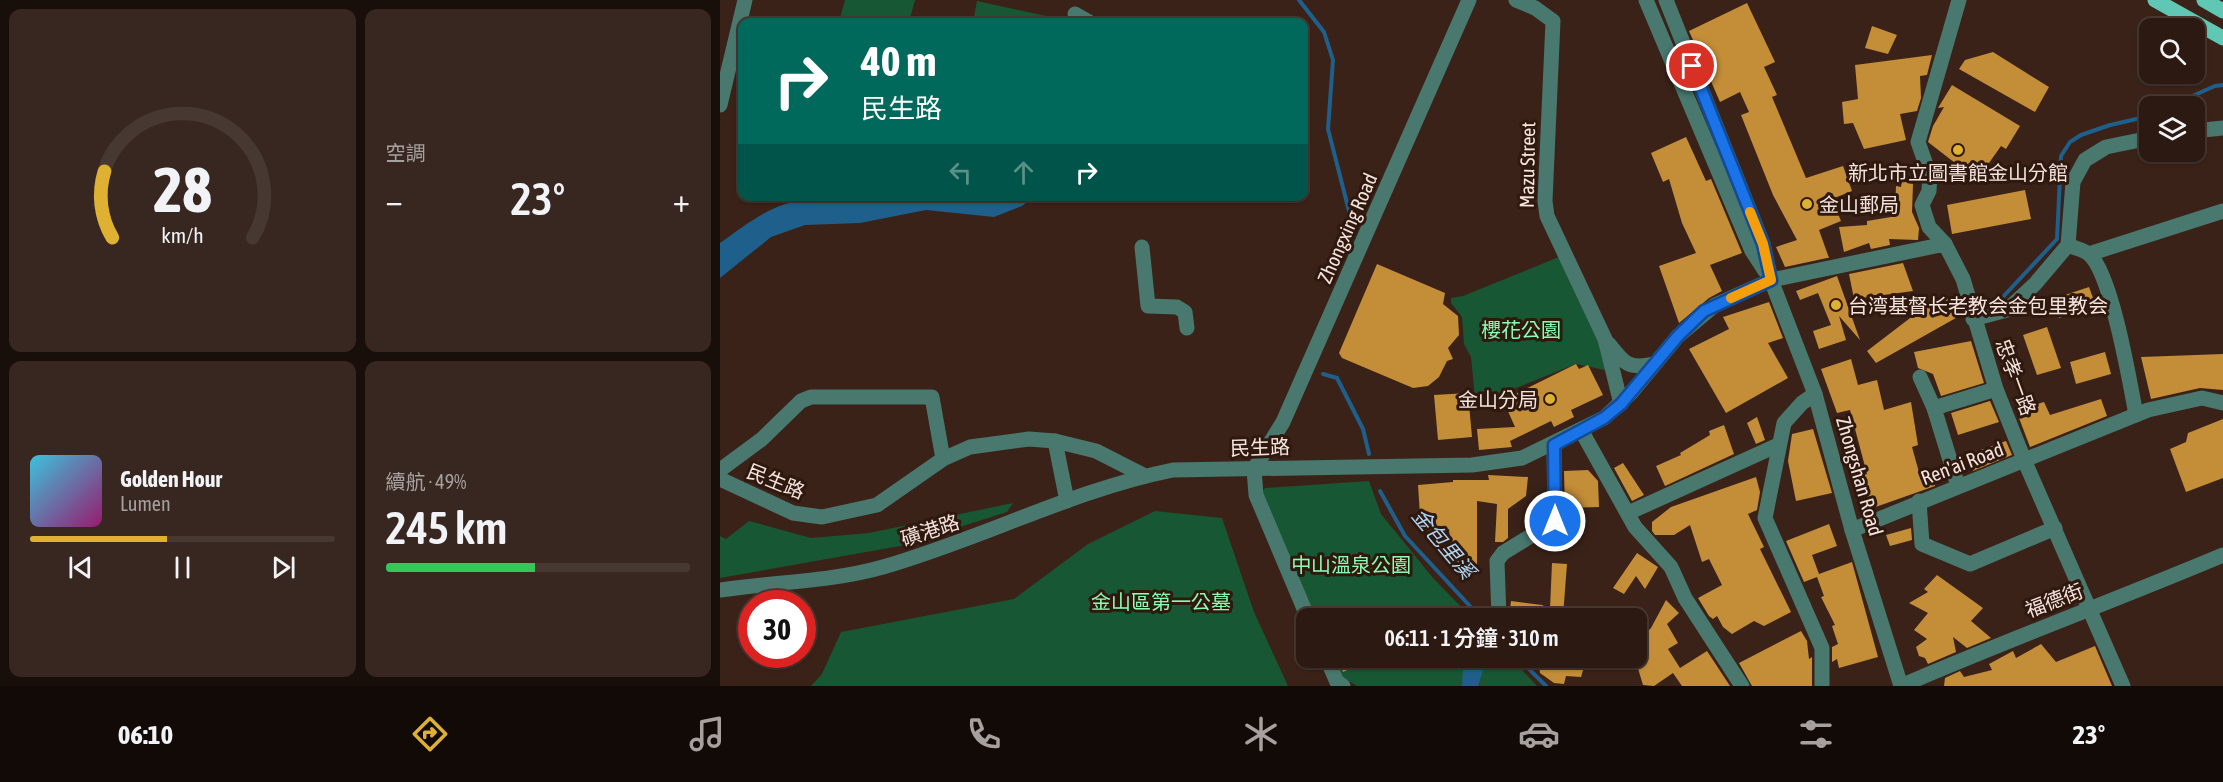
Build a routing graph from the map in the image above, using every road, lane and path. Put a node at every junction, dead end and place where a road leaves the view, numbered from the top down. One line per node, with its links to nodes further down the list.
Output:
1 (745, 0): 10 (street)
2 (1469, 0): 40 (street, Zhongxing Road)
3 (1516, 0): 25 (street, Mazu Street)
4 (1646, 0): 22 (street, Zhongshan Road)
5 (1666, 0): 22 (street, Zhongshan Road)
6 (1959, 0): 18 (street, 忠孝一路)
7 (2155, 0): 12 (main road)
8 (2204, 0): 9 (main road)
9 (2223, 11)
10 (741, 18)
11 (738, 29): 13 (street)
12 (2223, 38)
13 (720, 105)
14 (2223, 128): 15 (street)
15 (2205, 130)
16 (2139, 140): 19 (street)
17 (2223, 211): 21 (street)
18 (1944, 244): 22 (street); 23 (street, 忠孝一路)
19 (2068, 245): 21 (street); 23 (street)
20 (1142, 247): 24 (street)
21 (2089, 254): 33 (street)
22 (1771, 280): 26 (street, 民生路); 29 (street, Zhongshan Road)
23 (1973, 320): 28 (street, 忠孝一路)
24 (1187, 328)
25 (1605, 339): 26 (street, Mazu Street); 31 (street, Mazu Street)
26 (1653, 364): 31 (street, 民生路)
27 (1920, 377): 32 (street)
28 (1996, 388): 32 (street); 39 (street, 忠孝一路)
29 (1815, 394): 37 (street); 49 (street, Zhongshan Road)
30 (2223, 403): 33 (street, Ren'ai Road)
31 (1621, 404): 34 (street, 民生路)
32 (1934, 408): 44 (street)
33 (2136, 415): 39 (street, Ren'ai Road)
34 (1581, 430): 36 (street, 民生路); 47 (street)
35 (1055, 441): 38 (street, 民生路); 42 (street, 民生路); 45 (street)
36 (1554, 445): 40 (street, 民生路); 53 (street)
37 (1778, 445): 47 (street); 58 (street)
38 (943, 459): 41 (street); 43 (street, 民生路)
39 (2025, 462): 44 (street, Ren'ai Road); 48 (street, 忠孝一路)
40 (1254, 469): 42 (street, 民生路); 52 (street)
41 (720, 470)
42 (1145, 476): 45 (street, 磺港路)
43 (720, 479)
44 (1958, 486): 46 (street, Ren'ai Road)
45 (1067, 501): 51 (street, 磺港路)
46 (1919, 501): 48 (street); 49 (street, Ren'ai Road)
47 (1628, 513): 57 (street)
48 (2055, 528): 54 (street, 忠孝一路)
49 (1852, 530): 59 (street, Zhongshan Road)
50 (2223, 555): 54 (street, 福德街)
51 (720, 590)
52 (1304, 608)
53 (1499, 608)
54 (2091, 609): 59 (street, 福德街); 60 (street, 忠孝一路)
55 (1331, 668): 56 (street)
56 (1343, 686)
57 (1742, 686)
58 (1822, 686)
59 (1901, 686)
60 (2123, 686)

